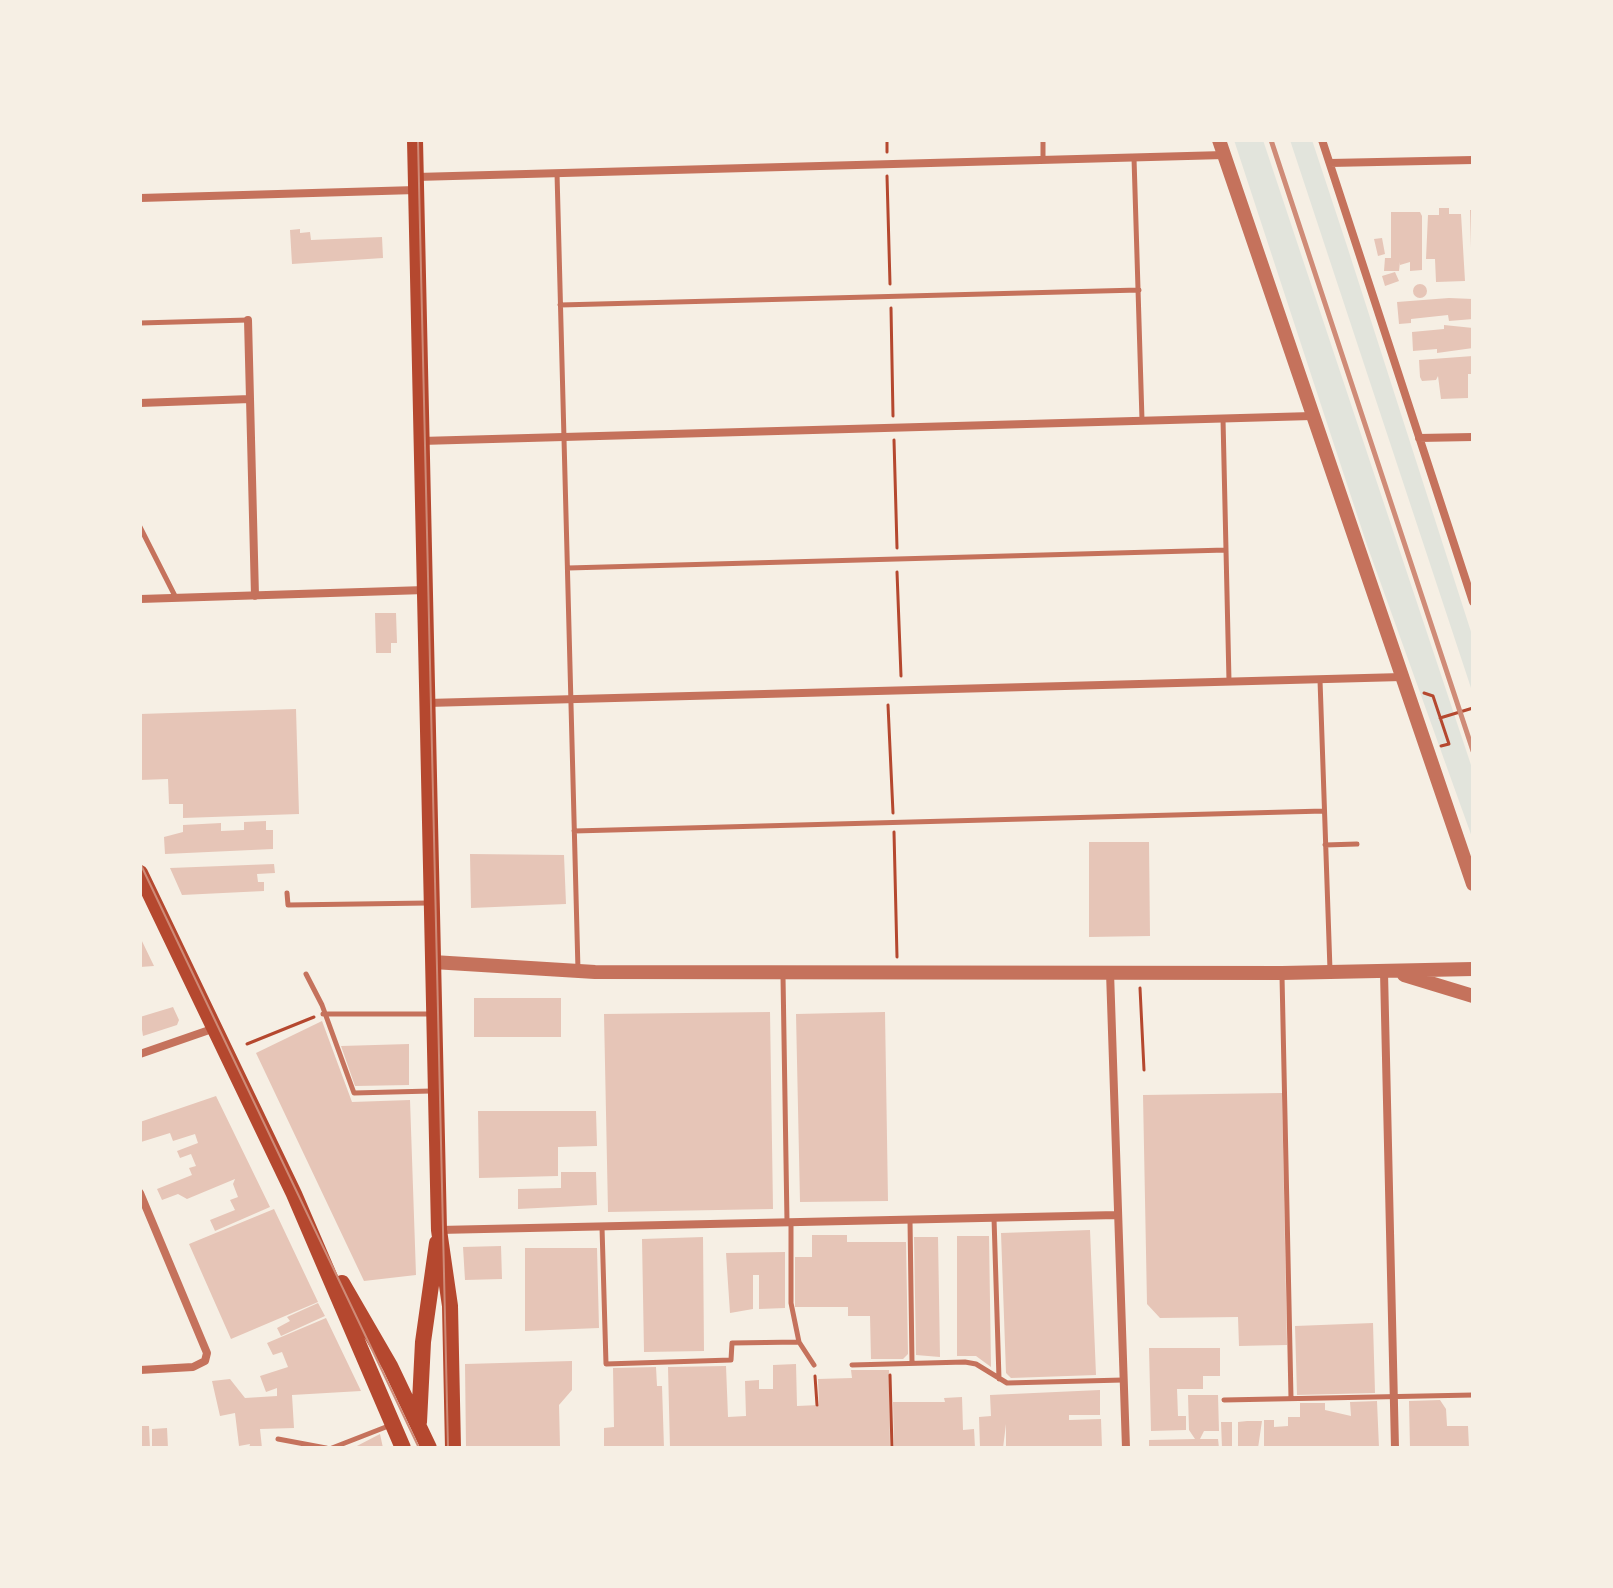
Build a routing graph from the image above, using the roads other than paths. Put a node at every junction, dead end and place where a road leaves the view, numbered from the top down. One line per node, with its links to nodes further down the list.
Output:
1 (415, 140): 11 (main road)
2 (1043, 140): 7 (lane)
3 (1219, 140): 5 (street)
4 (1322, 140): 9 (street)
5 (1224, 155): 6 (street); 19 (street)
6 (1134, 157): 7 (street); 13 (lane)
7 (1043, 160): 10 (street)
8 (1473, 160): 9 (street)
9 (1330, 163): 24 (street)
10 (557, 173): 11 (street); 14 (lane)
11 (416, 184): 12 (street); 25 (main road)
12 (140, 198)
13 (1139, 290): 14 (lane); 21 (lane)
14 (560, 305): 22 (lane)
15 (248, 320): 16 (lane); 17 (street)
16 (140, 323)
17 (250, 399): 18 (street); 31 (street)
18 (140, 403)
19 (1312, 416): 20 (street); 35 (street)
20 (1223, 419): 21 (street); 27 (lane)
21 (1142, 421): 22 (street)
22 (564, 437): 25 (street); 28 (lane)
23 (1473, 437): 24 (street)
24 (1419, 438): 29 (street)
25 (421, 441): 30 (main road)
26 (140, 527): 33 (lane)
27 (1226, 550): 28 (lane); 37 (lane)
28 (568, 568): 38 (lane)
29 (1468, 575): 34 (street)
30 (425, 590): 31 (street); 39 (main road)
31 (255, 596): 33 (street)
32 (140, 599): 33 (street)
33 (177, 599)
34 (1473, 602)
35 (1402, 677): 36 (street); 45 (street)
36 (1320, 679): 37 (street); 40 (lane)
37 (1229, 681): 38 (street)
38 (571, 699): 39 (street); 41 (lane)
39 (427, 703): 47 (main road)
40 (1324, 811): 41 (lane); 43 (lane)
41 (574, 831): 50 (lane)
42 (1357, 844): 43 (lane)
43 (1325, 845): 55 (lane)
44 (140, 873): 60 (main road)
45 (1473, 884)
46 (287, 893): 47 (lane)
47 (433, 904): 48 (main road)
48 (433, 962): 50 (street); 59 (main road)
49 (1473, 969): 53 (street)
50 (578, 971): 51 (street)
51 (783, 972): 52 (street); 68 (lane)
52 (1110, 972): 54 (street); 65 (street)
53 (1390, 972): 55 (street); 57 (street); 79 (street)
54 (1282, 973): 55 (street); 80 (lane)
55 (1330, 973)
56 (306, 974): 58 (lane)
57 (1473, 996)
58 (323, 1014): 59 (lane); 62 (lane)
59 (435, 1014): 62 (main road)
60 (215, 1028): 61 (street); 64 (main road)
61 (140, 1054)
62 (436, 1091): 70 (main road)
63 (140, 1193): 75 (street)
64 (294, 1194): 82 (main road); 83 (main road)
65 (1117, 1215): 66 (street); 77 (street)
66 (994, 1218): 67 (street); 76 (lane)
67 (910, 1219): 68 (street); 72 (lane)
68 (789, 1223): 69 (street); 71 (lane)
69 (602, 1226): 70 (street); 71 (lane)
70 (439, 1230): 83 (main road); 90 (main road)
71 (799, 1342): 73 (lane)
72 (912, 1363): 74 (lane); 76 (lane)
73 (814, 1365)
74 (852, 1365)
75 (140, 1370)
76 (999, 1380): 77 (lane)
77 (1124, 1380): 91 (street)
78 (1473, 1395): 79 (lane)
79 (1394, 1397): 80 (lane); 92 (street)
80 (1291, 1398): 81 (lane)
81 (1224, 1400)
82 (392, 1425): 86 (lane); 87 (main road)
83 (419, 1427): 88 (main road); 89 (main road)
84 (278, 1439): 85 (lane)
85 (326, 1448)
86 (332, 1448)
87 (403, 1448)
88 (418, 1448)
89 (429, 1448)
90 (453, 1448)
91 (1126, 1448)
92 (1395, 1448)

